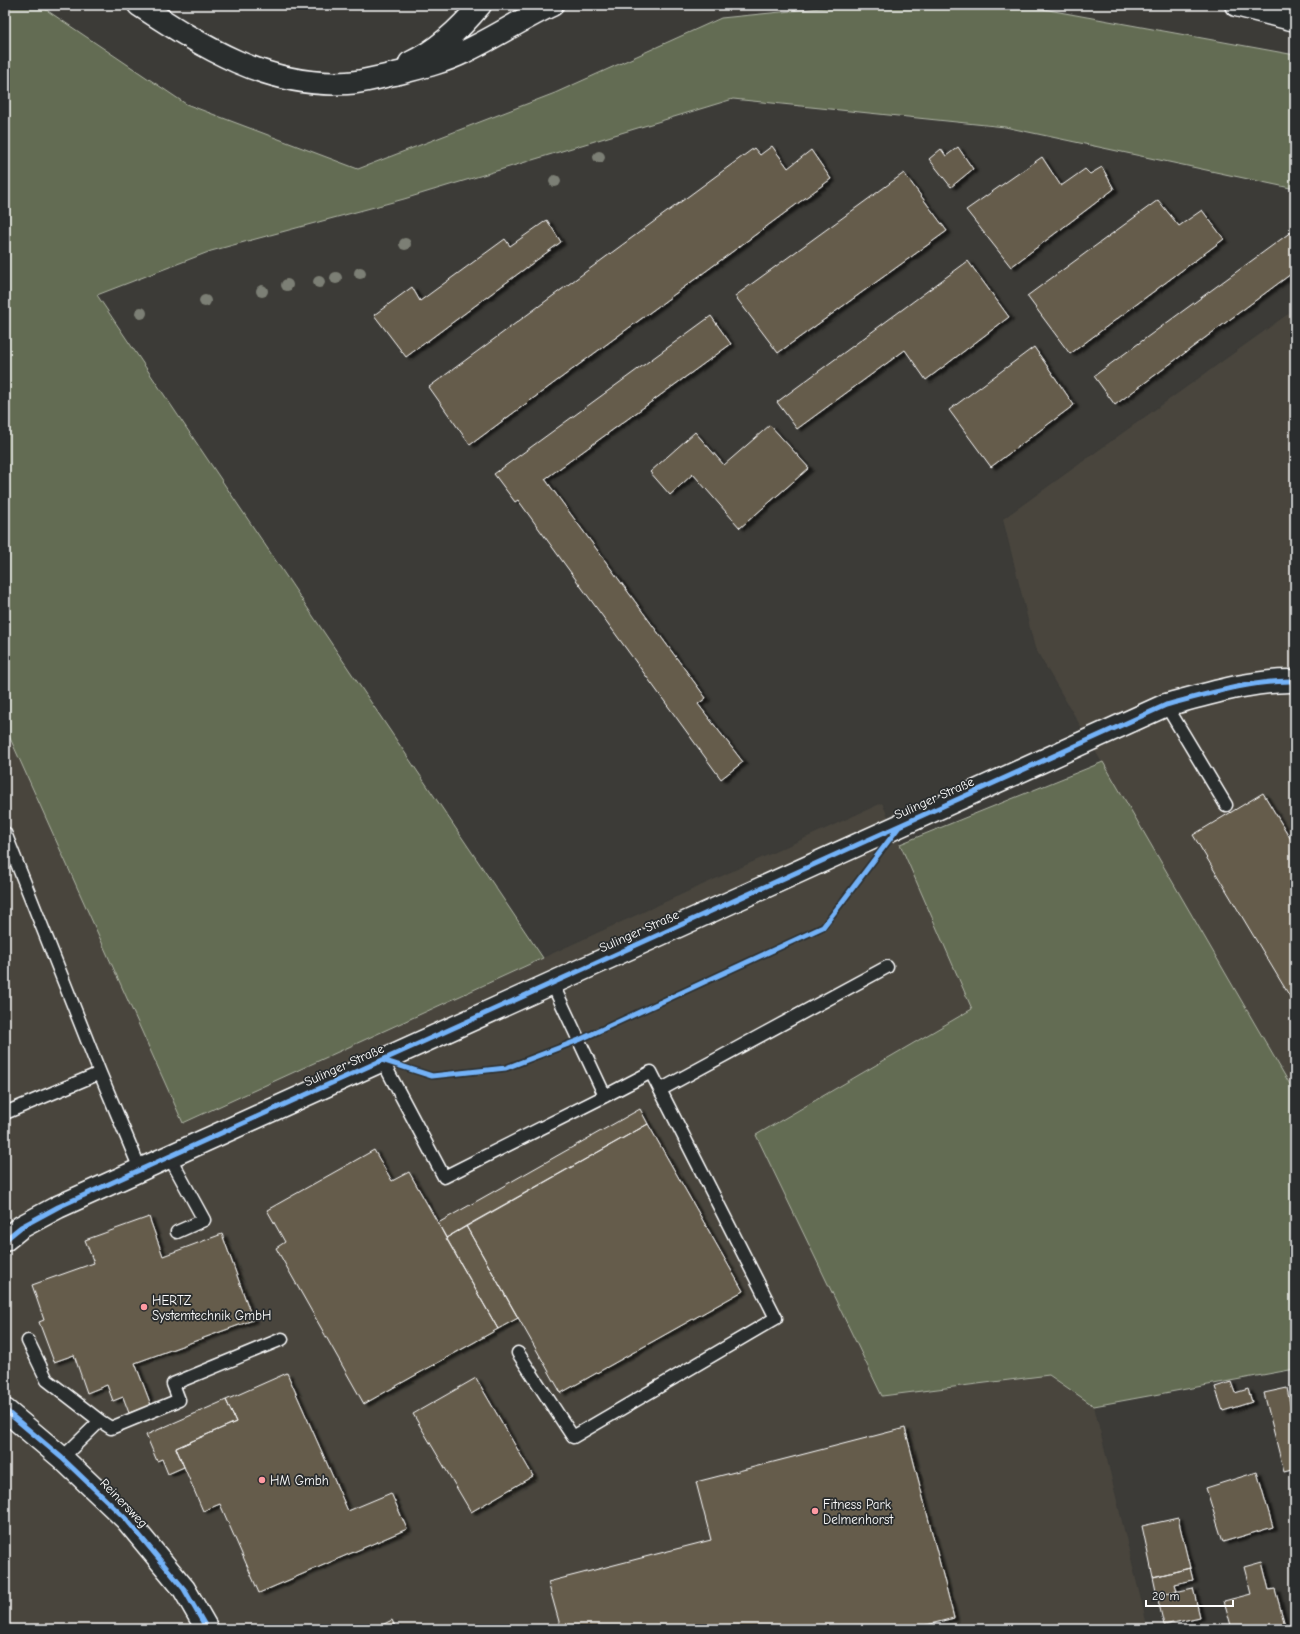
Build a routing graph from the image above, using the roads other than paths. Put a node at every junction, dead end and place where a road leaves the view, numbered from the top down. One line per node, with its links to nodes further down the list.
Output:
1 (139, 5): 6 (main road)
2 (480, 5): 6 (main road)
3 (552, 5): 6 (main road)
4 (1236, 5): 5 (main road)
5 (1295, 20)
6 (376, 78)
7 (1295, 681): 8 (main road, Sulinger Straße)
8 (1166, 705): 9 (lane); 12 (main road, Sulinger Straße)
9 (1226, 805)
10 (5, 833): 14 (lane)
11 (887, 967): 15 (lane)
12 (552, 983): 13 (main road, Sulinger Straße); 16 (lane)
13 (382, 1060): 16 (lane); 18 (main road, Sulinger Straße)
14 (100, 1073): 17 (lane); 19 (lane)
15 (660, 1090): 16 (lane); 24 (lane)
16 (605, 1096)
17 (5, 1113)
18 (169, 1156): 19 (main road, Sulinger Straße); 20 (lane)
19 (140, 1169): 21 (main road, Sulinger Straße)
20 (177, 1232)
21 (5, 1240)
22 (282, 1339): 26 (lane)
23 (28, 1341): 26 (lane)
24 (518, 1353)
25 (5, 1410): 27 (main road, Reinersweg)
26 (100, 1421): 27 (lane)
27 (62, 1458): 28 (main road, Reinersweg)
28 (207, 1629)

